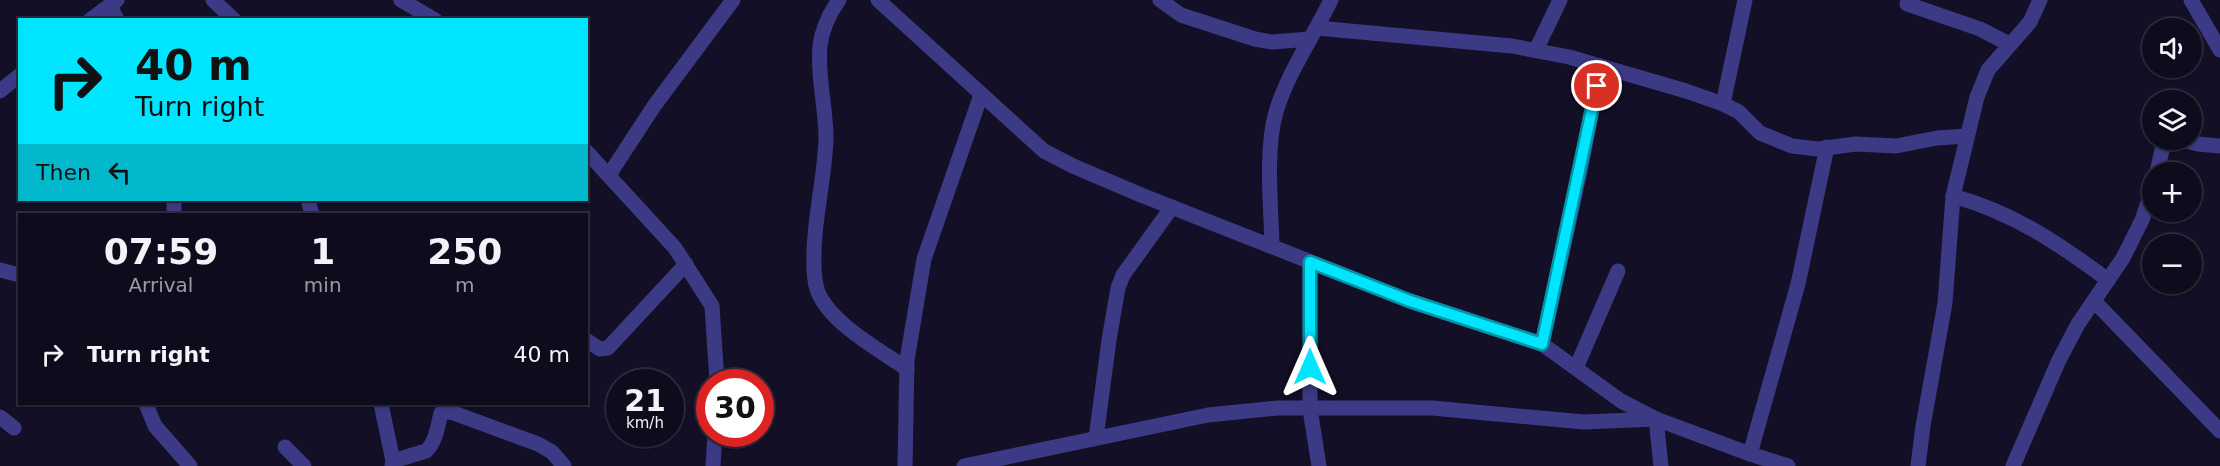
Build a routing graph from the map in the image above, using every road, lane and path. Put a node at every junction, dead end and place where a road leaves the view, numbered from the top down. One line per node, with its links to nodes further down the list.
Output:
1 (213, 0): 16 (street)
2 (401, 0): 17 (street)
3 (733, 0): 32 (street)
4 (838, 0): 48 (street)
5 (878, 0): 25 (street)
6 (1160, 0): 18 (street)
7 (1331, 0): 18 (street)
8 (1560, 0): 20 (street)
9 (1745, 0): 26 (street)
10 (2040, 0): 19 (street)
11 (2191, 0): 21 (street)
12 (113, 3): 14 (street); 15 (street)
13 (1907, 4): 19 (street)
14 (93, 18)
15 (117, 18)
16 (232, 18)
17 (432, 18)
18 (1313, 34): 20 (street); 36 (street)
19 (2009, 44): 27 (street)
20 (1536, 50): 22 (street)
21 (2220, 50)
22 (1600, 66): 26 (street); 45 (street)
23 (18, 77): 24 (street)
24 (0, 91)
25 (981, 94): 34 (street); 48 (street)
26 (1723, 104): 30 (street)
27 (1967, 136): 30 (street); 33 (street)
28 (2202, 144): 29 (street)
29 (2220, 146)
30 (1827, 147): 59 (street)
31 (588, 153): 32 (street)
32 (609, 175): 38 (street)
33 (1953, 196): 42 (street); 70 (street)
34 (1172, 207): 36 (street); 56 (street)
35 (2142, 219): 42 (street)
36 (1272, 246): 37 (street)
37 (1310, 262): 45 (street); 51 (street)
38 (686, 264): 44 (street); 47 (street)
39 (0, 270): 41 (street)
40 (1618, 272): 46 (street)
41 (18, 274)
42 (2108, 280): 43 (street)
43 (2094, 301): 55 (street); 71 (street)
44 (588, 341)
45 (1542, 344): 46 (street)
46 (1576, 368): 53 (street)
47 (716, 369)
48 (907, 369): 65 (street)
49 (146, 405): 61 (street)
50 (381, 405): 60 (street)
51 (1310, 409): 53 (street); 56 (street); 67 (street)
52 (0, 417): 54 (street)
53 (1656, 418): 59 (street); 68 (street)
54 (14, 428)
55 (2220, 431)
56 (1096, 438): 66 (street)
57 (285, 447): 62 (street)
58 (715, 447): 64 (street)
59 (1750, 454): 69 (street)
60 (393, 463): 63 (street)
61 (190, 466)
62 (304, 466)
63 (564, 466)
64 (714, 466)
65 (905, 466)
66 (964, 466)
67 (1319, 466)
68 (1661, 466)
69 (1788, 466)
70 (1918, 466)
71 (2013, 466)

